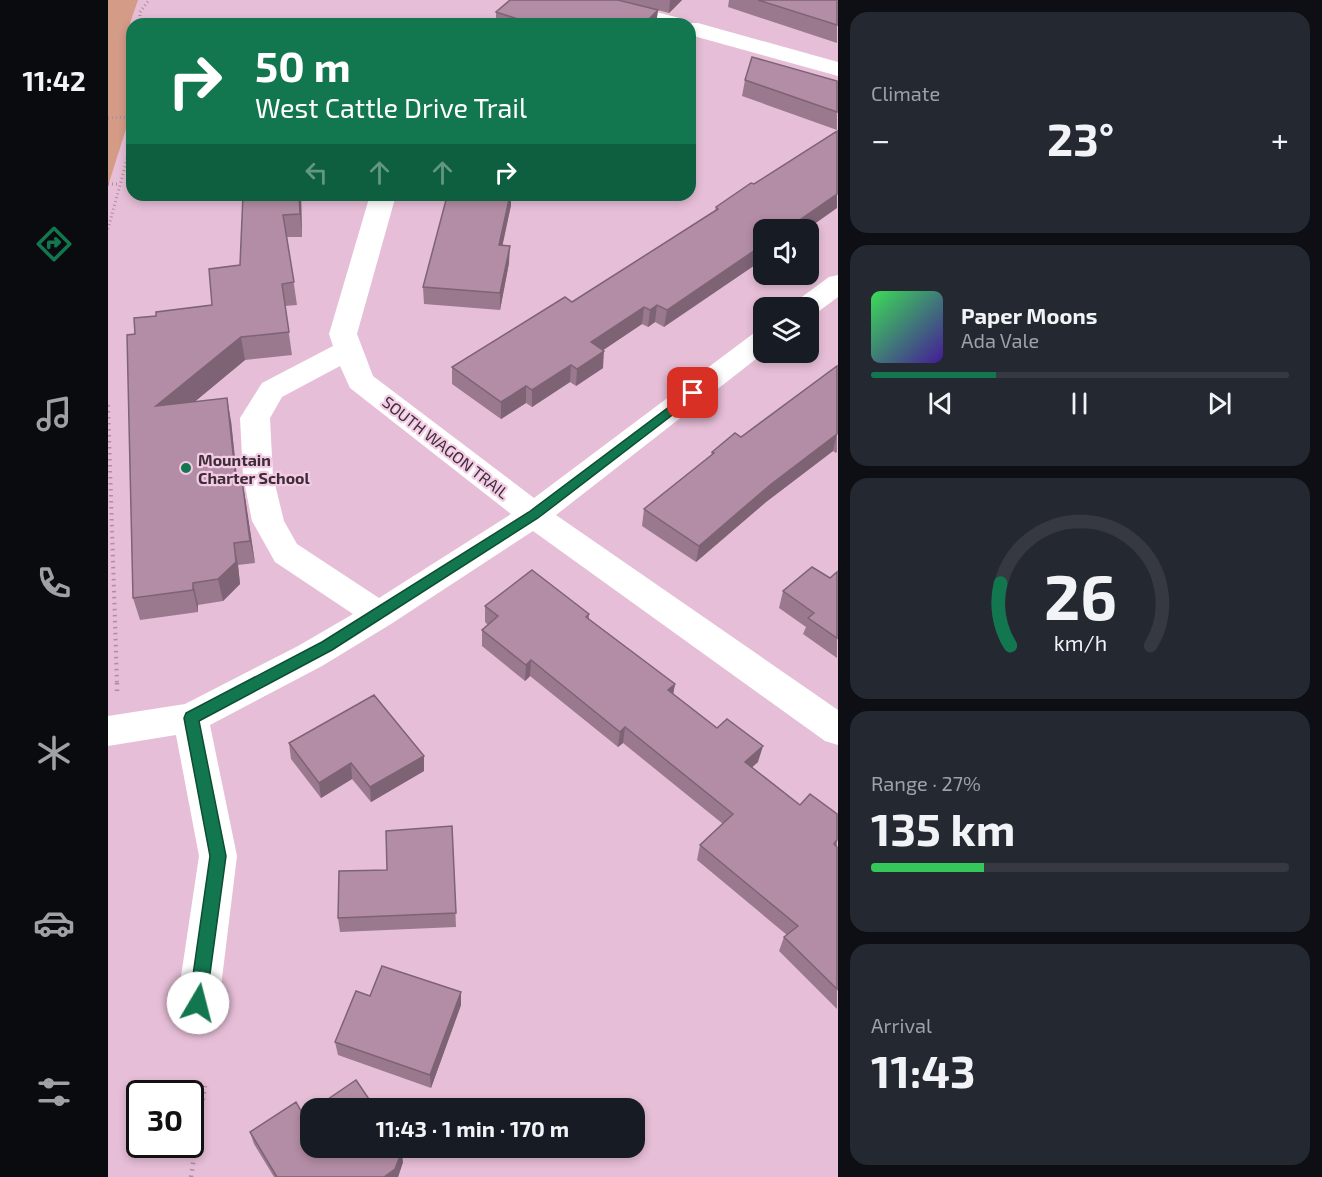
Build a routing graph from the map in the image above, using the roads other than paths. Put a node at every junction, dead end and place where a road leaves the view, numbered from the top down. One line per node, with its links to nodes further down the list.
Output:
1 (587, 0): 2 (street)
2 (653, 18)
3 (696, 30): 4 (street)
4 (837, 69)
5 (381, 201): 9 (street, SOUTH WAGON TRAIL)
6 (837, 283): 7 (street)
7 (819, 297)
8 (753, 347): 10 (street)
9 (349, 350): 10 (street, SOUTH WAGON TRAIL); 11 (street)
10 (534, 515): 11 (street); 14 (street, SOUTH WAGON TRAIL)
11 (379, 615): 12 (street)
12 (191, 718): 13 (street); 15 (street)
13 (113, 730)
14 (837, 730)
15 (198, 1003)

